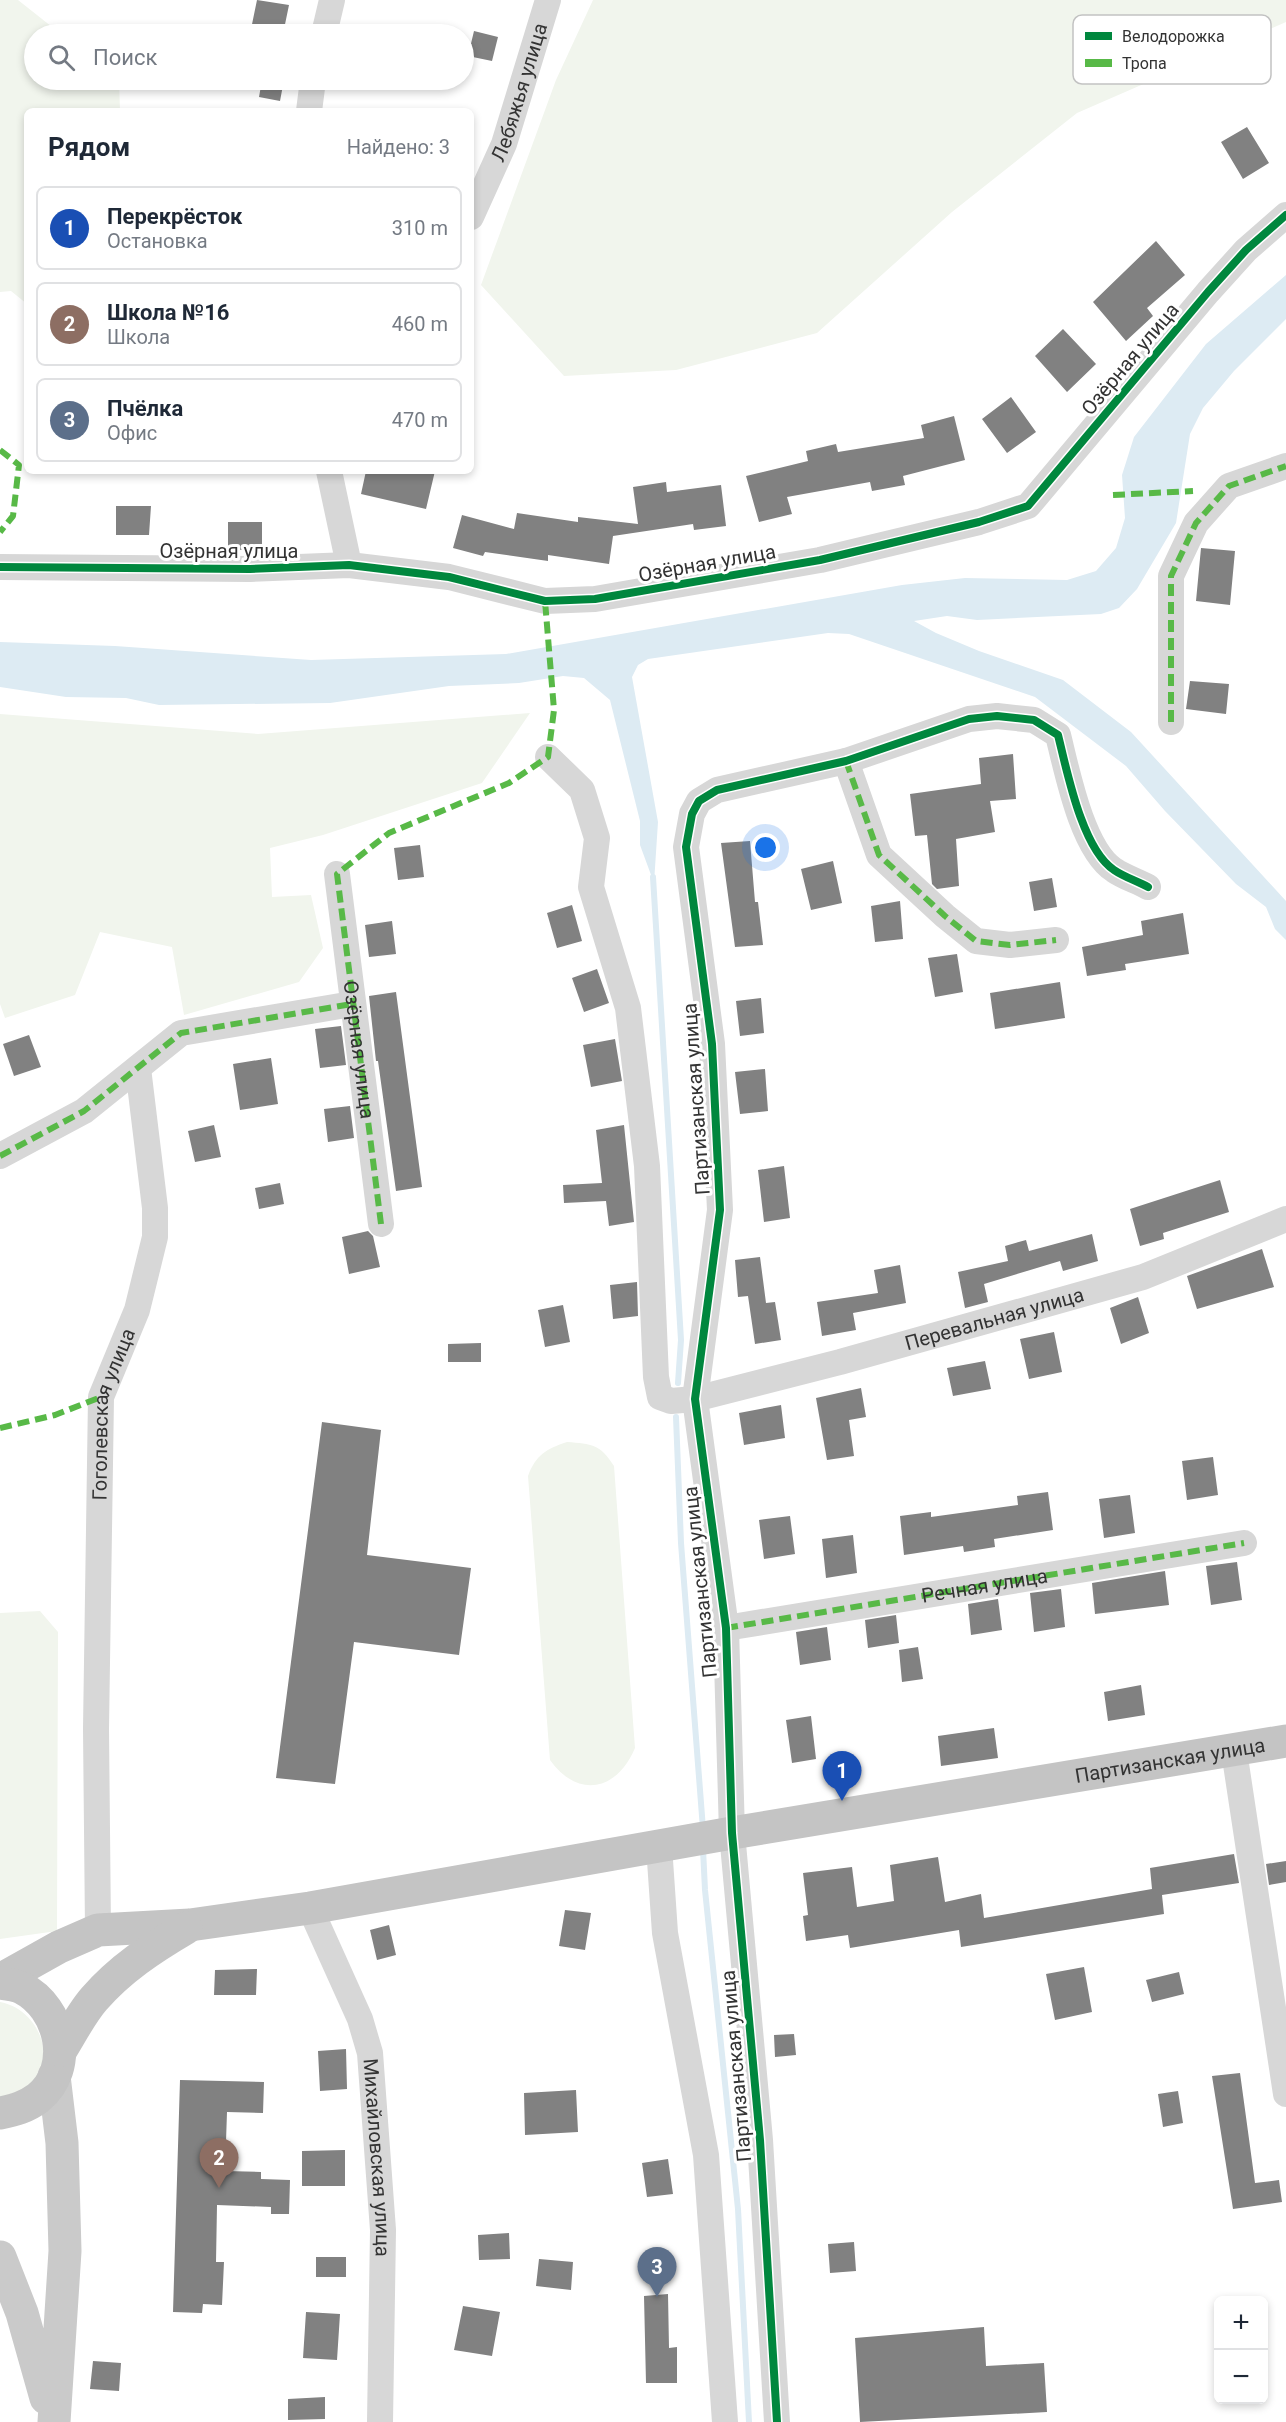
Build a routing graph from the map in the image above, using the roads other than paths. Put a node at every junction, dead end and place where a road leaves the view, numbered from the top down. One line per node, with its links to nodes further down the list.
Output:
1 (332, 0): 3 (street)
2 (548, 0): 6 (street, Лебяжья улица)
3 (326, 24)
4 (312, 90): 5 (street)
5 (309, 108)
6 (474, 210)
7 (1286, 215): 10 (street, Озёрная улица)
8 (1286, 466): 12 (street)
9 (330, 474): 10 (street)
10 (349, 565): 11 (street, Озёрная улица)
11 (0, 567)
12 (1171, 722)
13 (548, 757): 23 (street)
14 (846, 761): 16 (street); 17 (street); 23 (street, Партизанская улица)
15 (338, 874): 18 (street, Озёрная улица)
16 (1148, 886)
17 (1056, 940)
18 (352, 1004): 19 (street); 22 (street, Озёрная улица)
19 (138, 1068): 20 (street); 32 (street, Гоголевская улица)
20 (0, 1156)
21 (1286, 1219): 23 (street, Перевальная улица)
22 (381, 1224)
23 (695, 1399): 25 (street, Партизанская улица)
24 (1244, 1543): 25 (street, Речная улица)
25 (726, 1628): 28 (street, Партизанская улица)
26 (1286, 1742): 27 (highway, Партизанская улица)
27 (1234, 1751): 28 (highway, Партизанская улица); 35 (street)
28 (725, 1834): 29 (highway, Партизанская улица); 42 (street, Партизанская улица)
29 (666, 1845): 30 (highway, Партизанская улица); 41 (street, Партизанская улица)
30 (310, 1908): 31 (highway, Партизанская улица); 40 (street, Михайловская улица)
31 (190, 1925): 32 (highway, Партизанская улица); 34 (highway, Партизанская улица)
32 (98, 1930): 33 (highway, Партизанская улица)
33 (0, 1982): 34 (highway)
34 (57, 2063): 36 (highway, Партизанская улица); 39 (main road)
35 (1286, 2094)
36 (0, 2113)
37 (0, 2257): 38 (main road)
38 (49, 2422)
39 (54, 2422)
40 (380, 2422)
41 (725, 2422)
42 (777, 2422)

